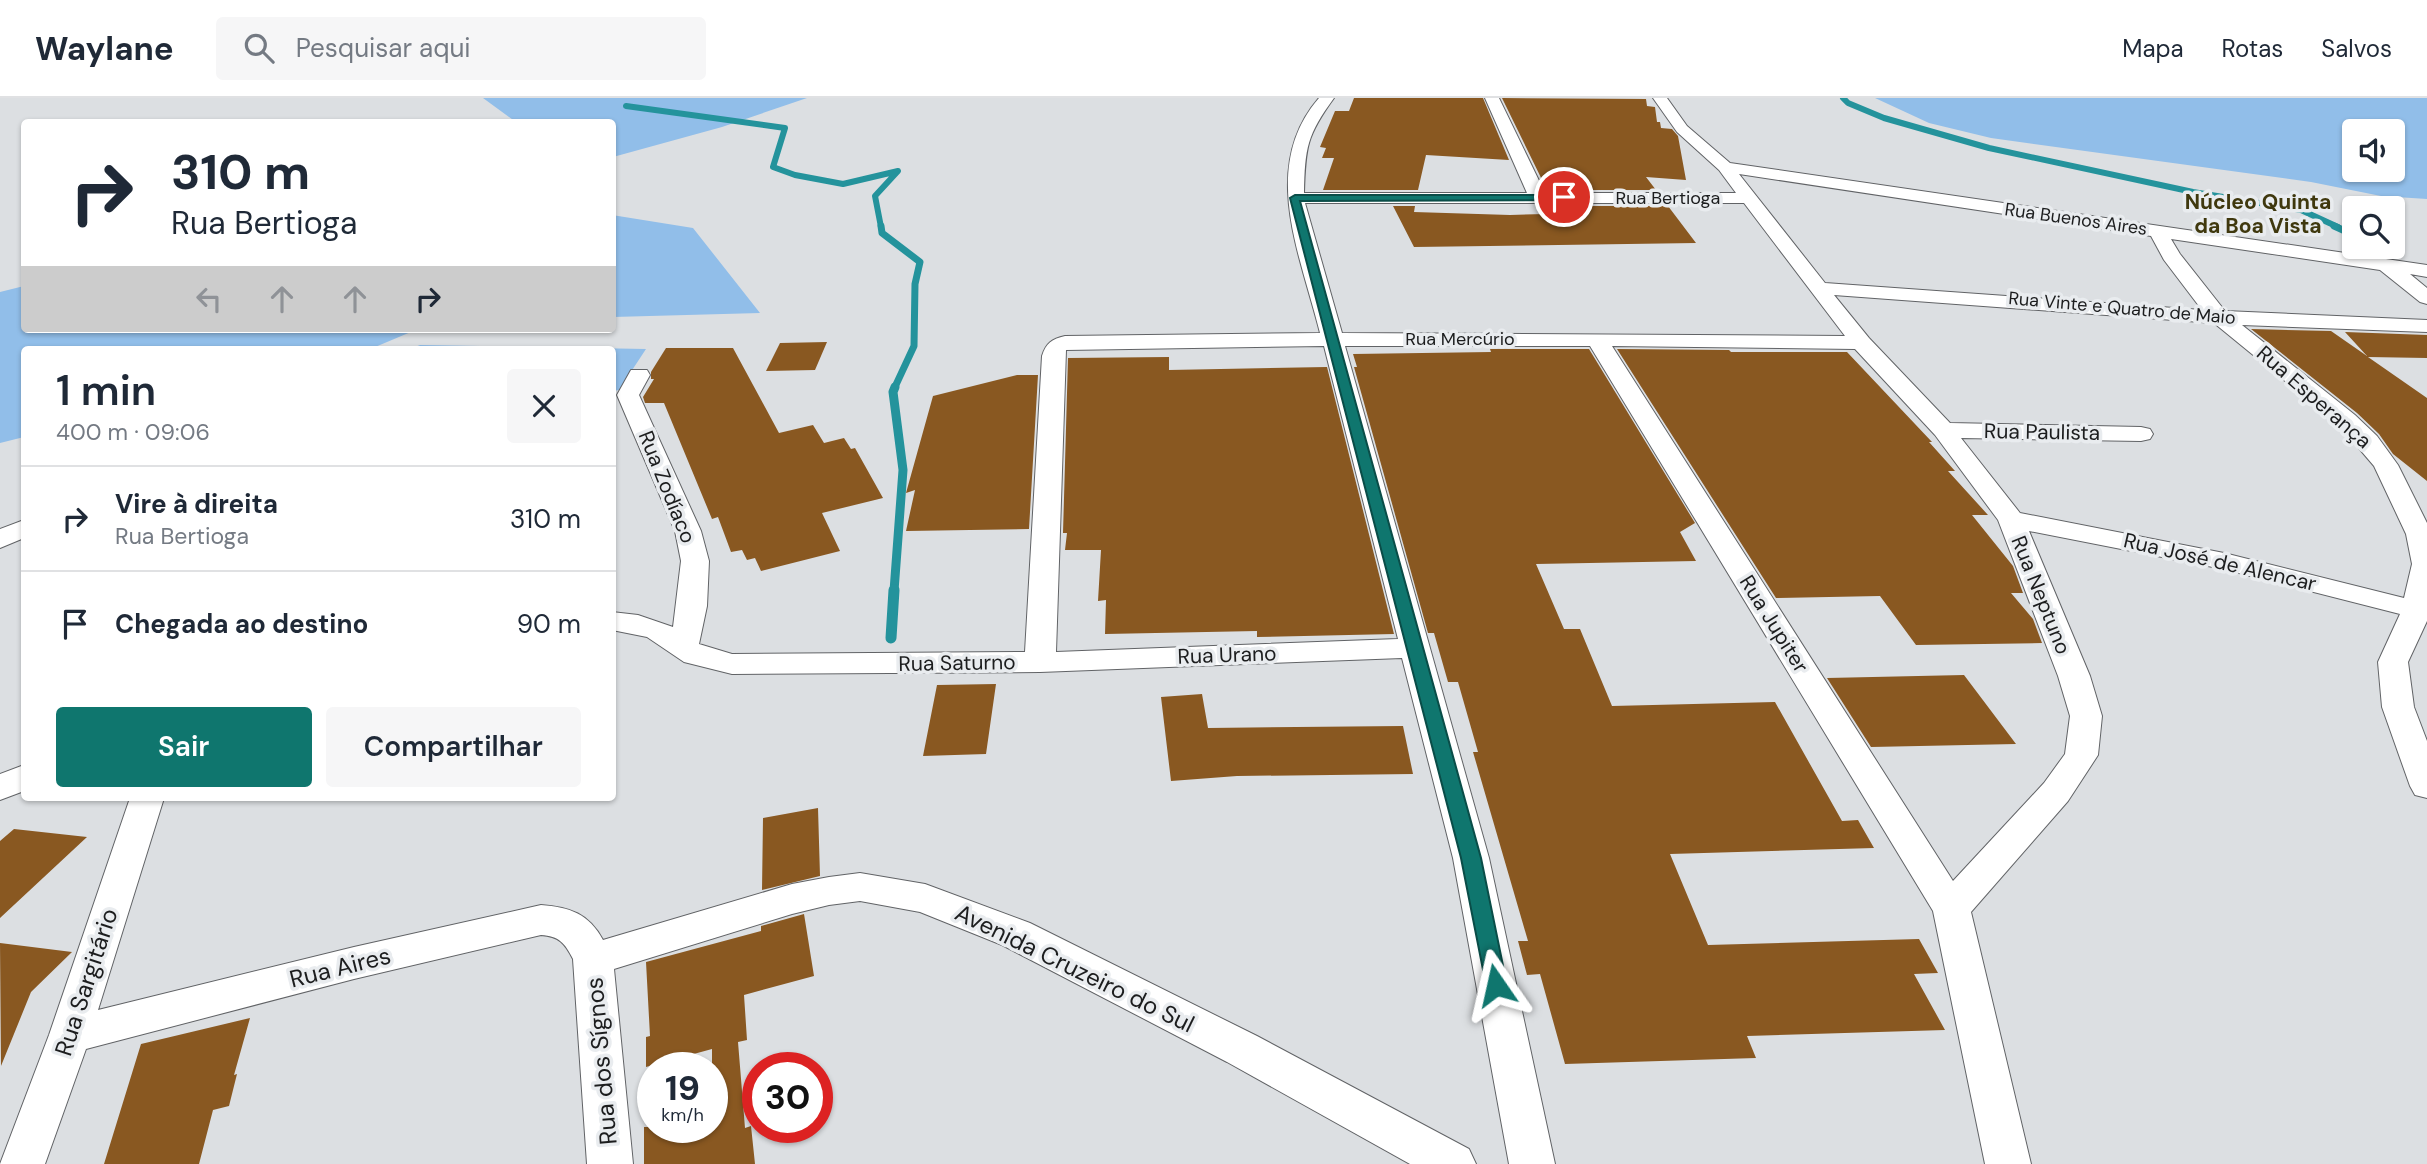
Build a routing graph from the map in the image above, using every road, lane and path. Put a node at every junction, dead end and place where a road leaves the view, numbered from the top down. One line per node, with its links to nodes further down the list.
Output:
1 (1328, 98): 6 (street)
2 (1492, 98): 5 (street)
3 (1660, 98): 4 (street, Rua Neptuno)
4 (1725, 167): 7 (street, Rua Neptuno); 8 (street, Rua Buenos Aires)
5 (1538, 197): 6 (street, Rua Bertioga); 7 (street, Rua Bertioga)
6 (1295, 198): 15 (street)
7 (1748, 198): 11 (street, Rua Neptuno)
8 (2158, 231): 9 (street, Rua Buenos Aires); 13 (street, Rua Esperança)
9 (2386, 264): 10 (street, Rua Buenos Aires); 12 (street)
10 (2427, 271)
11 (1816, 288): 13 (street, Rua Vinte e Quatro de Maio); 17 (street, Rua Neptuno)
12 (2427, 298)
13 (2218, 316): 14 (street, Rua Vinte e Quatro de Maio); 25 (street, Rua Esperança)
14 (2427, 326)
15 (1332, 339): 16 (street, Rua Mercúrio); 18 (street, Rua Mercúrio); 28 (street)
16 (1597, 340): 17 (street, Rua Mercúrio); 34 (street, Rua Jupiter)
17 (1861, 343): 20 (street, Rua Neptuno)
18 (1060, 344): 29 (street, Rua Saturno)
19 (627, 388): 27 (street, Rua Zodíaco)
20 (1943, 430): 21 (street, Rua Paulista); 22 (street, Rua Neptuno)
21 (2141, 434)
22 (2011, 519): 25 (street, Rua José de Alencar); 34 (street, Rua Neptuno)
23 (21, 530): 24 (street)
24 (0, 540)
25 (2421, 611): 31 (street, Rua Esperança)
26 (616, 621): 27 (street, Rua Saturno)
27 (684, 645): 29 (street, Rua Saturno)
28 (1415, 648): 29 (street, Rua Urano); 40 (street)
29 (1040, 662)
30 (21, 778): 32 (street)
31 (2427, 786)
32 (0, 789)
33 (146, 801): 36 (street, Rua Sargitário)
34 (1951, 909): 41 (street)
35 (593, 958): 36 (street, Rua Aires); 38 (street, Rua dos Sígnos); 39 (street, Avenida Cruzeiro do Sul)
36 (70, 1035): 37 (street, Rua Sargitário)
37 (22, 1164)
38 (610, 1164)
39 (1453, 1164)
40 (1532, 1164)
41 (2008, 1164)

